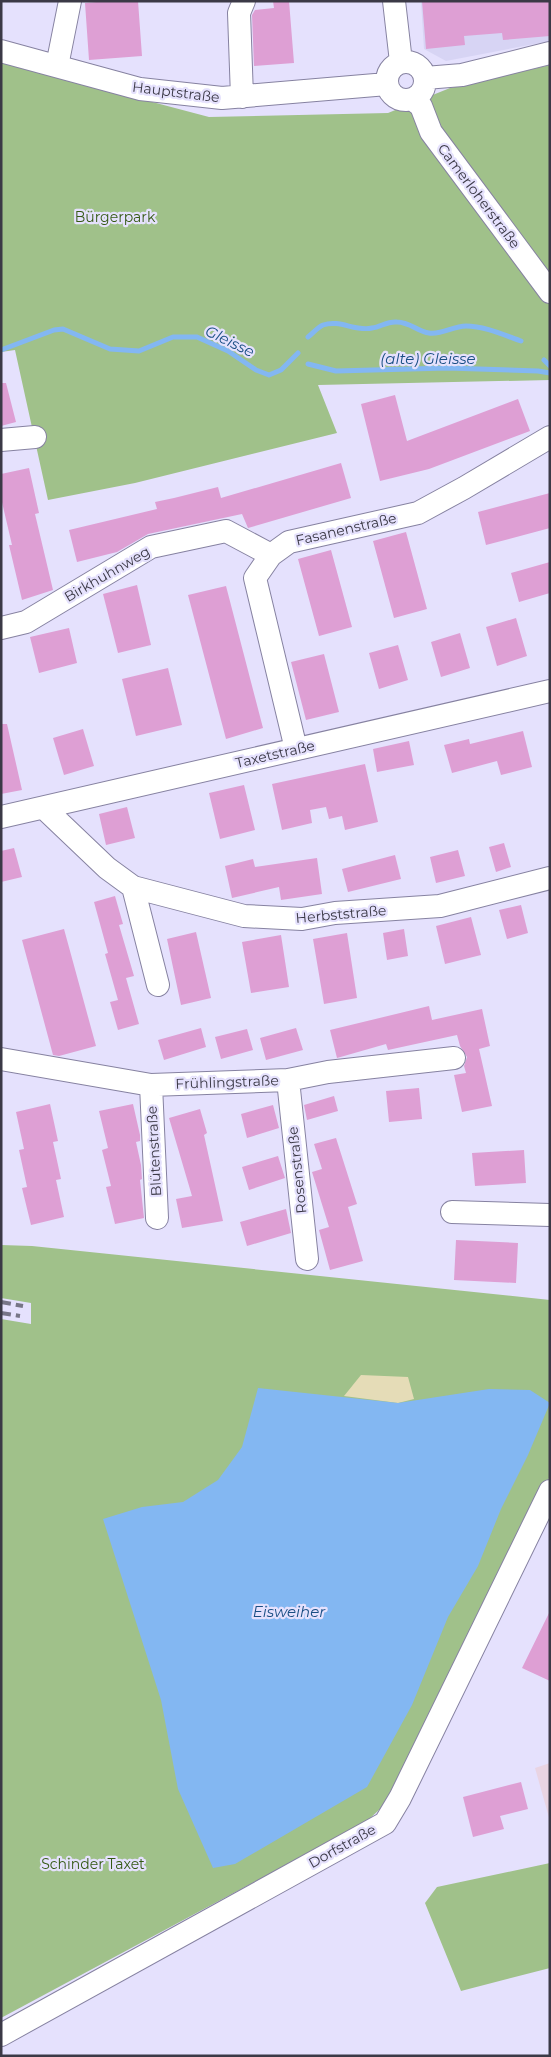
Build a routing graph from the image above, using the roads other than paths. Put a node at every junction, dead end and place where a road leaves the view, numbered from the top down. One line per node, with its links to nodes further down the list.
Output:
1 (70, 1): 7 (street)
2 (244, 1): 10 (street)
3 (394, 1): 6 (street)
4 (1, 51): 7 (street, Hauptstraße)
5 (550, 54): 8 (street)
6 (401, 62): 8 (street); 9 (street)
7 (57, 66): 10 (street, Hauptstraße)
8 (425, 78): 11 (street)
9 (388, 84): 10 (street, Hauptstraße); 11 (street)
10 (242, 97)
11 (412, 99): 12 (street, Camerloherstraße)
12 (550, 292)
13 (550, 437): 16 (street, Fasanenstraße)
14 (34, 438): 15 (street)
15 (1, 440)
16 (271, 555): 17 (street, Birkhuhnweg); 19 (street, Fasanenstraße)
17 (1, 628)
18 (550, 691): 19 (street, Taxetstraße)
19 (296, 749): 20 (street, Taxetstraße)
20 (44, 808): 21 (street, Taxetstraße); 23 (street, Herbststraße)
21 (1, 817)
22 (550, 878): 23 (street, Herbststraße)
23 (133, 887): 24 (street)
24 (158, 985)
25 (454, 1058): 27 (street, Frühlingstraße)
26 (1, 1060): 28 (street, Frühlingstraße)
27 (288, 1080): 28 (street, Frühlingstraße); 32 (street, Rosenstraße)
28 (151, 1085): 31 (street, Blütenstraße)
29 (452, 1212): 30 (street)
30 (550, 1215)
31 (157, 1218)
32 (307, 1259)
33 (550, 1491): 34 (street, Dorfstraße)
34 (1, 2035)

